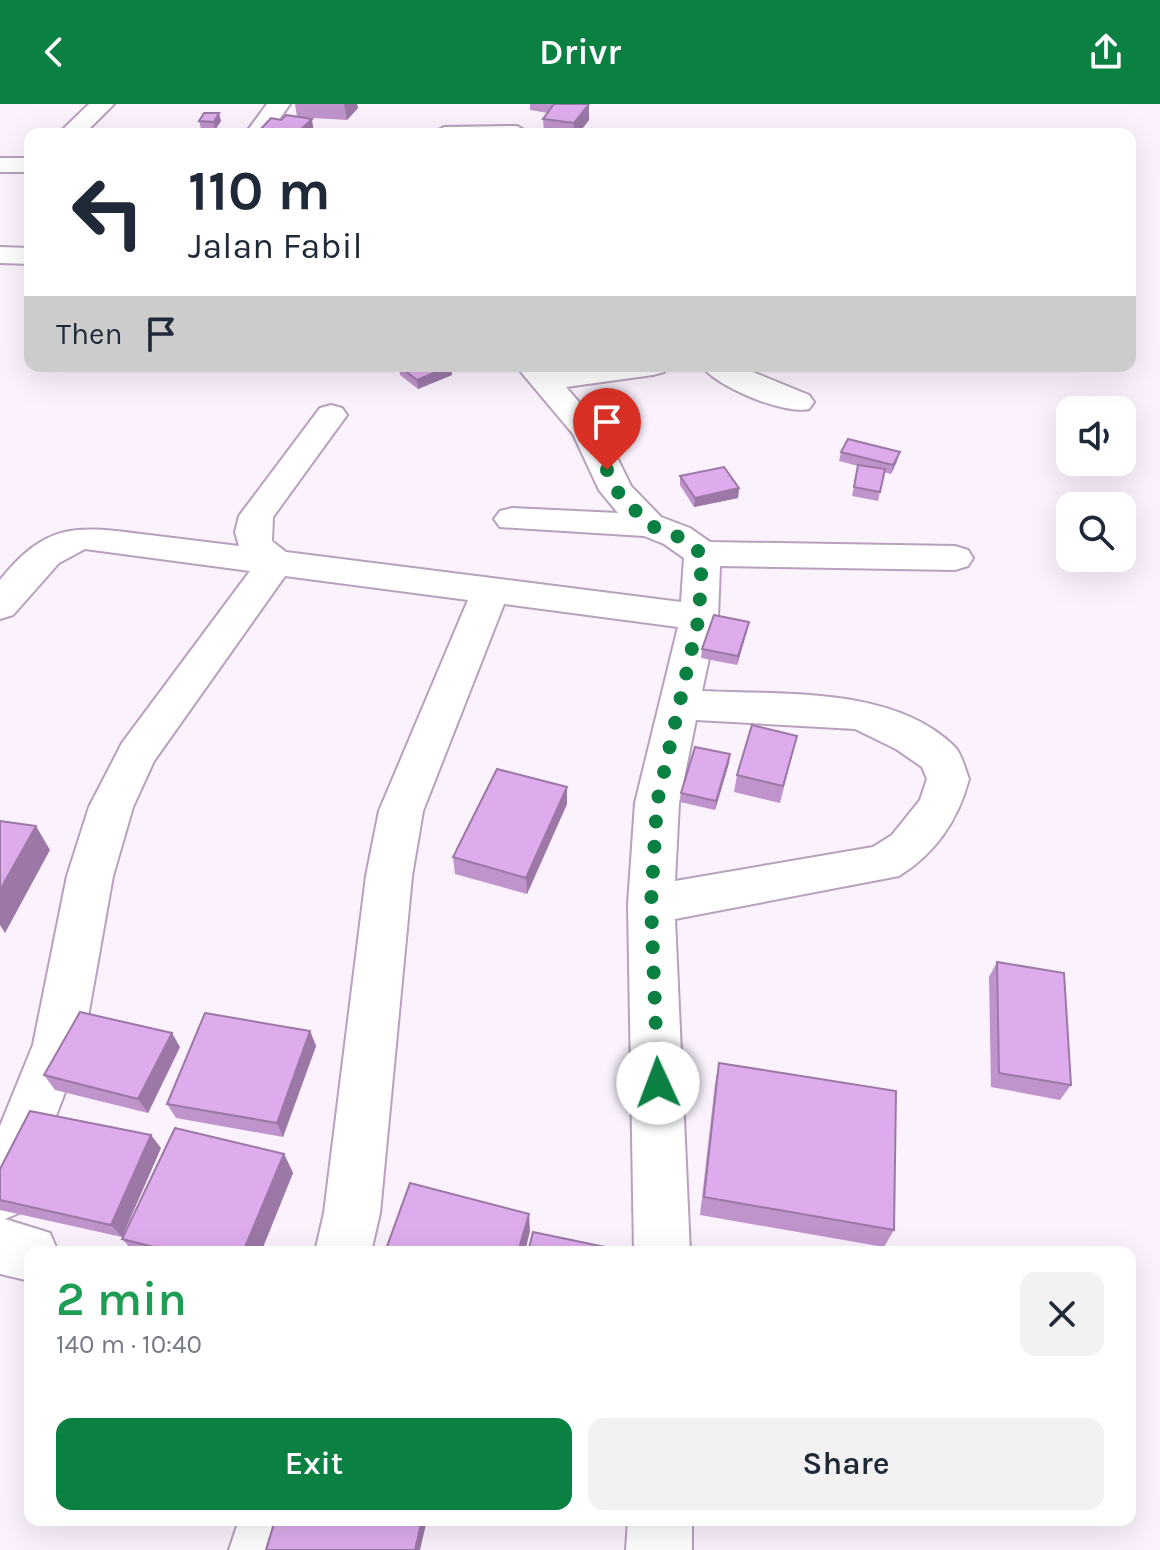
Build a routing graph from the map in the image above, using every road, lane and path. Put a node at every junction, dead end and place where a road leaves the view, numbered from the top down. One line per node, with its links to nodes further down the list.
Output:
1 (103, 104): 3 (street)
2 (279, 104): 4 (street)
3 (77, 128)
4 (261, 128)
5 (0, 165): 6 (street)
6 (24, 165)
7 (0, 255): 8 (street)
8 (24, 256)
9 (566, 372): 11 (street)
10 (726, 372): 12 (street)
11 (537, 374): 15 (street)
12 (798, 402)
13 (331, 415): 18 (street)
14 (512, 519): 15 (street)
15 (649, 525): 16 (street)
16 (702, 554): 17 (street); 21 (street)
17 (955, 558)
18 (276, 562): 19 (street); 20 (street); 24 (street)
19 (491, 590): 21 (street); 26 (street)
20 (0, 606)
21 (699, 617): 22 (street)
22 (681, 705): 23 (street); 23 (street)
23 (651, 904): 27 (street)
24 (0, 1194)
25 (0, 1246): 28 (street)
26 (344, 1246)
27 (662, 1246)
28 (24, 1252)
29 (269, 1526): 31 (street)
30 (660, 1526): 32 (street)
31 (262, 1550)
32 (659, 1550)

